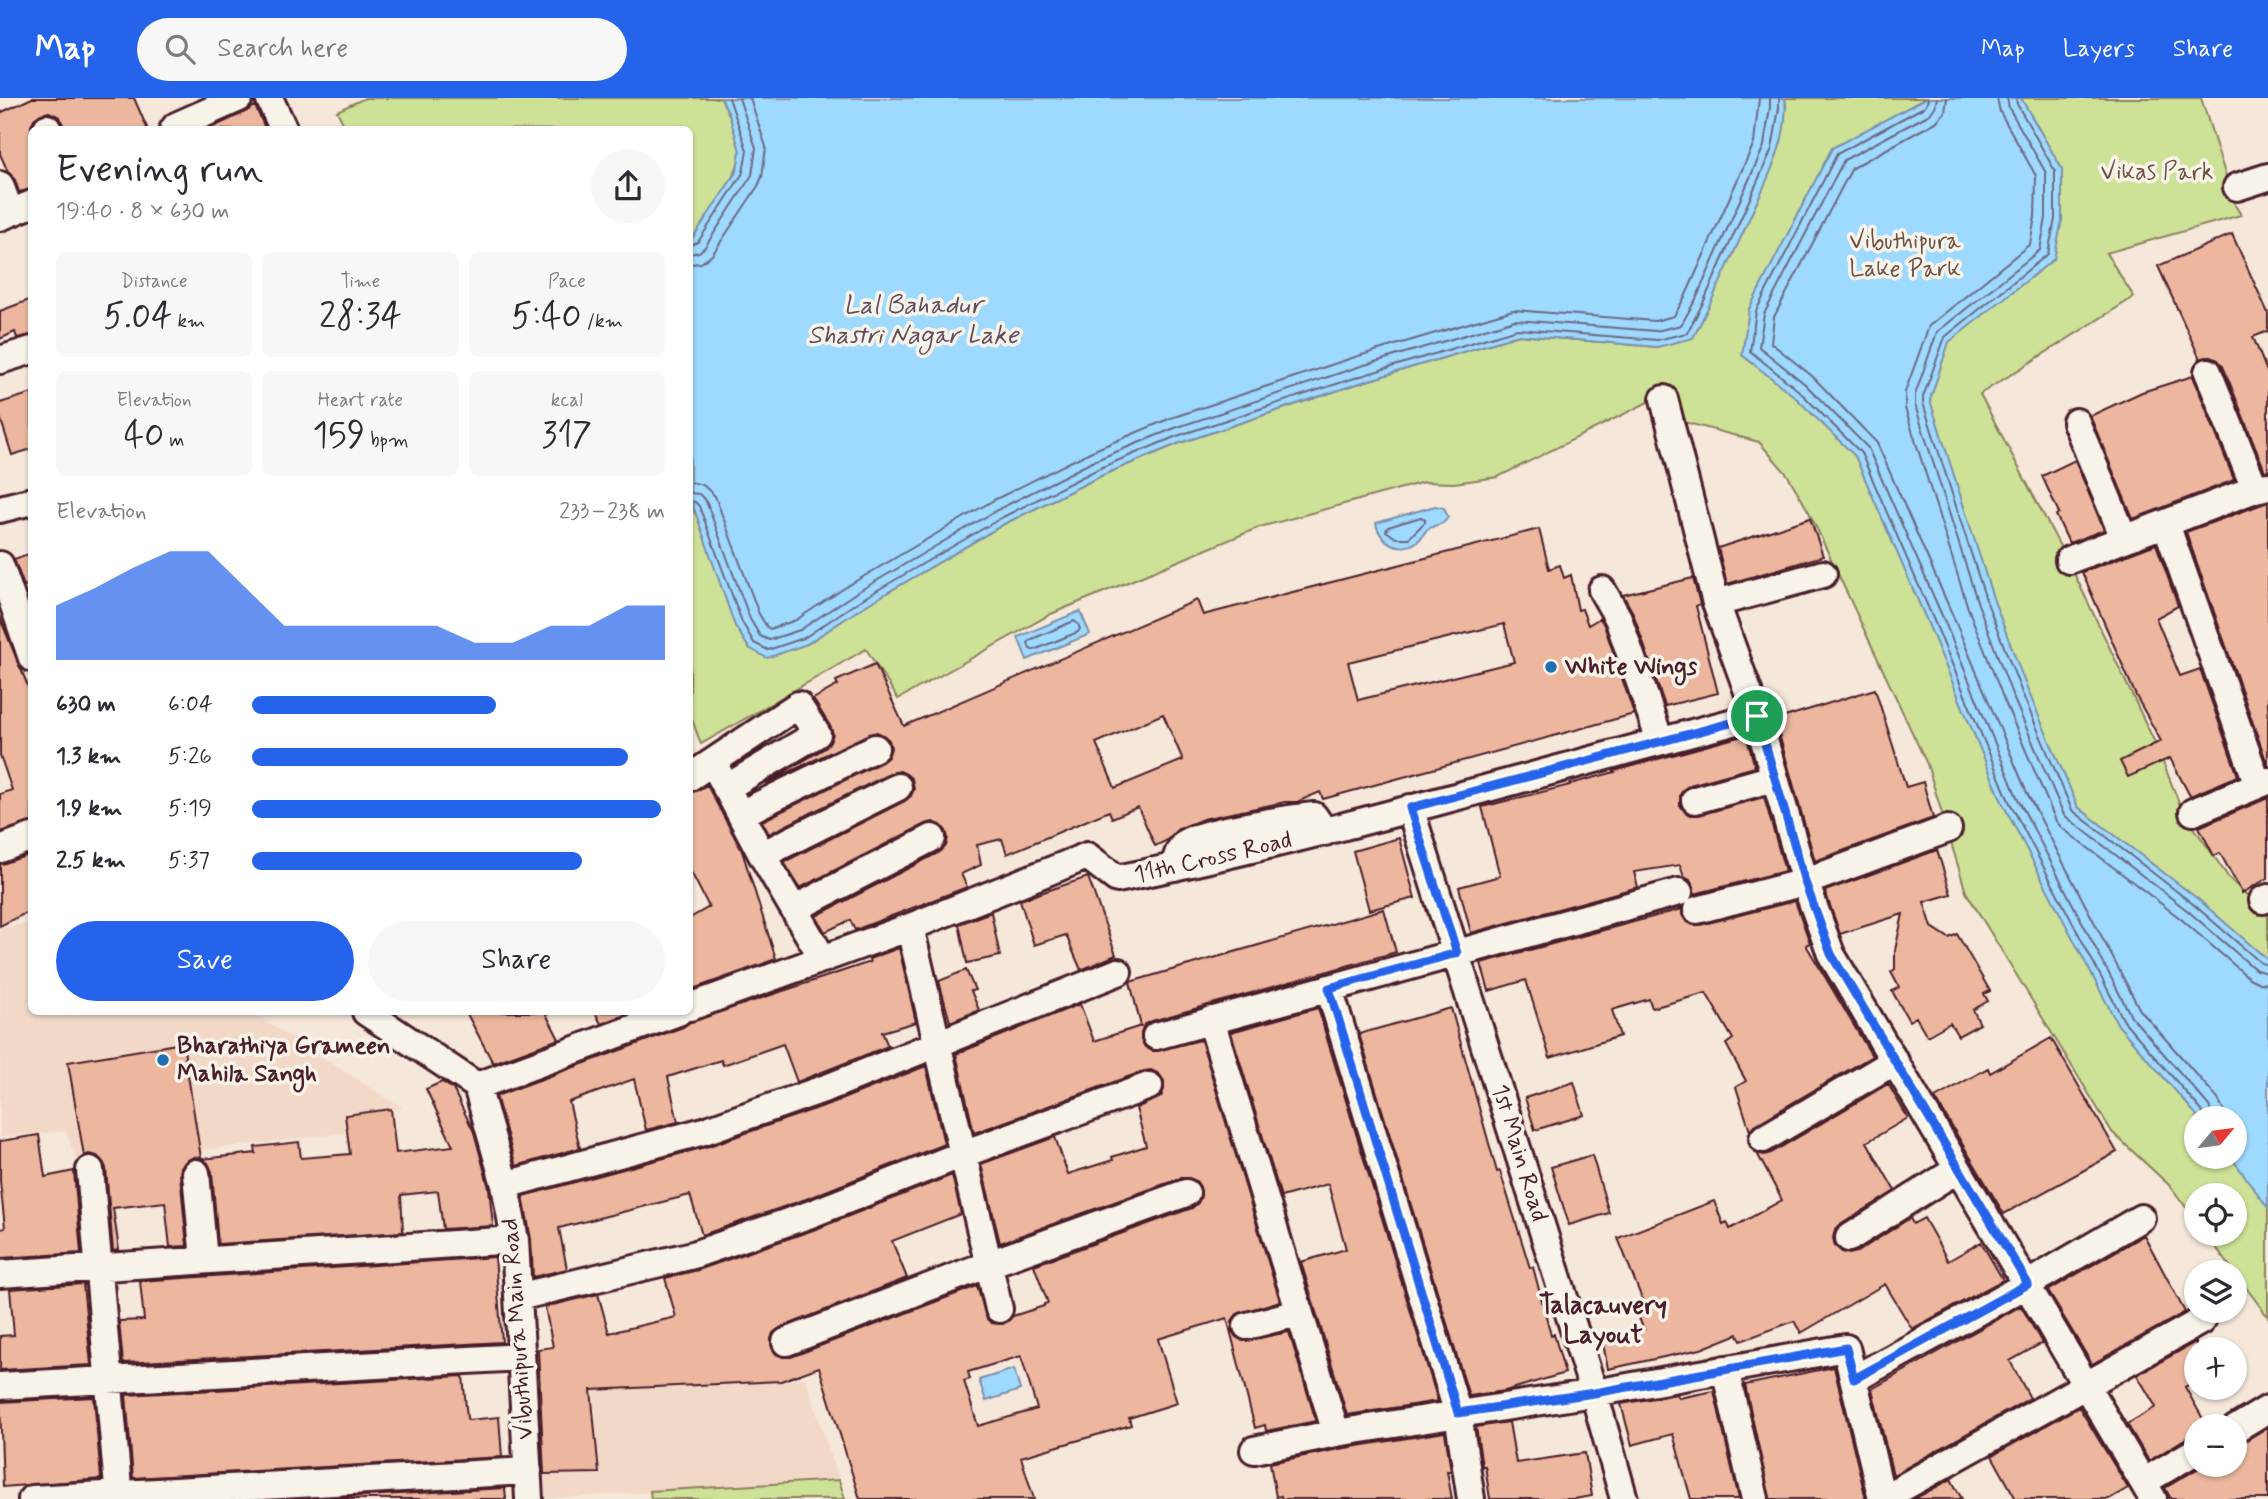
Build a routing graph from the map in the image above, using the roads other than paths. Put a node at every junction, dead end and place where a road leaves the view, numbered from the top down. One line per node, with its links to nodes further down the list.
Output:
1 (239, 98): 3 (street)
2 (269, 98): 4 (street)
3 (176, 126)
4 (282, 126)
5 (2268, 177): 7 (street)
6 (0, 185): 8 (street)
7 (2237, 187)
8 (14, 211)
9 (28, 351): 10 (street)
10 (0, 360)
11 (2208, 372): 14 (street)
12 (1664, 399): 23 (street)
13 (2076, 422): 18 (street)
14 (2261, 487): 17 (street)
15 (28, 501): 16 (street)
16 (0, 509)
17 (2166, 524): 18 (street); 31 (street)
18 (2124, 538): 19 (street)
19 (2069, 560)
20 (0, 565): 24 (street)
21 (1823, 574): 23 (street)
22 (1602, 590): 26 (street)
23 (1716, 603): 25 (street)
24 (28, 646)
25 (1757, 716): 26 (street, 11th Cross Road); 30 (street)
26 (1660, 741): 35 (street, 11th Cross Road)
27 (875, 748): 37 (street)
28 (712, 761): 29 (street); 33 (street); 33 (street)
29 (693, 775)
30 (1774, 778): 34 (street); 43 (street)
31 (2263, 783): 36 (street)
32 (898, 787): 42 (street)
33 (726, 788): 37 (street)
34 (1695, 800)
35 (1410, 808): 45 (street, 11th Cross Road); 46 (street, 1st Main Road)
36 (2193, 812)
37 (741, 814): 42 (street)
38 (1948, 829): 43 (street)
39 (28, 838): 41 (street)
40 (932, 838): 44 (street)
41 (0, 849)
42 (762, 855): 44 (street)
43 (1805, 882): 46 (street); 56 (street)
44 (794, 909): 47 (street)
45 (910, 928): 47 (street, 11th Cross Road); 55 (street)
46 (1457, 953): 49 (street); 86 (street, 1st Main Road)
47 (823, 959): 50 (street, 11th Cross Road)
48 (1118, 972): 55 (street)
49 (1329, 988): 53 (street); 88 (street)
50 (693, 1006)
51 (370, 1015): 57 (street)
52 (670, 1015): 57 (street)
53 (1211, 1020): 54 (street); 76 (street)
54 (1156, 1036)
55 (937, 1044): 60 (street); 64 (street)
56 (1895, 1061): 59 (street); 61 (street)
57 (477, 1086): 64 (street, Vibuthipura Main Road)
58 (1149, 1086): 60 (street)
59 (1763, 1139)
60 (963, 1154): 70 (street); 74 (street)
61 (1958, 1169): 67 (street); 73 (street)
62 (90, 1170): 71 (street)
63 (196, 1173): 69 (street)
64 (505, 1185): 68 (street, Vibuthipura Main Road)
65 (1186, 1192): 70 (street)
66 (2141, 1218): 73 (street)
67 (1849, 1238)
68 (515, 1240): 69 (street); 74 (street, Vibuthipura Main Road)
69 (204, 1260): 71 (street)
70 (989, 1264): 75 (street); 79 (street)
71 (99, 1268): 72 (street); 82 (street)
72 (0, 1274)
73 (2028, 1284): 83 (street); 84 (street)
74 (518, 1297): 80 (street, Vibuthipura Main Road)
75 (999, 1309)
76 (1298, 1313): 78 (street); 90 (street)
77 (2197, 1323): 84 (street)
78 (1247, 1326)
79 (786, 1342)
80 (521, 1357): 82 (street); 93 (street, Vibuthipura Main Road)
81 (1725, 1369): 83 (street); 86 (street); 100 (street)
82 (108, 1379): 85 (street); 95 (street)
83 (1854, 1379): 101 (street)
84 (2086, 1384): 94 (street); 101 (street)
85 (0, 1386)
86 (1594, 1393): 88 (street); 99 (street, 1st Main Road)
87 (2268, 1409): 89 (street)
88 (1458, 1413): 90 (street); 98 (street)
89 (2247, 1422)
90 (1335, 1433): 91 (street)
91 (1254, 1450)
92 (2184, 1461): 94 (street)
93 (528, 1471): 95 (street); 97 (street, Vibuthipura Main Road)
94 (2143, 1493)
95 (119, 1497): 96 (street)
96 (32, 1499)
97 (529, 1499)
98 (1471, 1499)
99 (1624, 1499)
100 (1755, 1499)
101 (1882, 1499)

